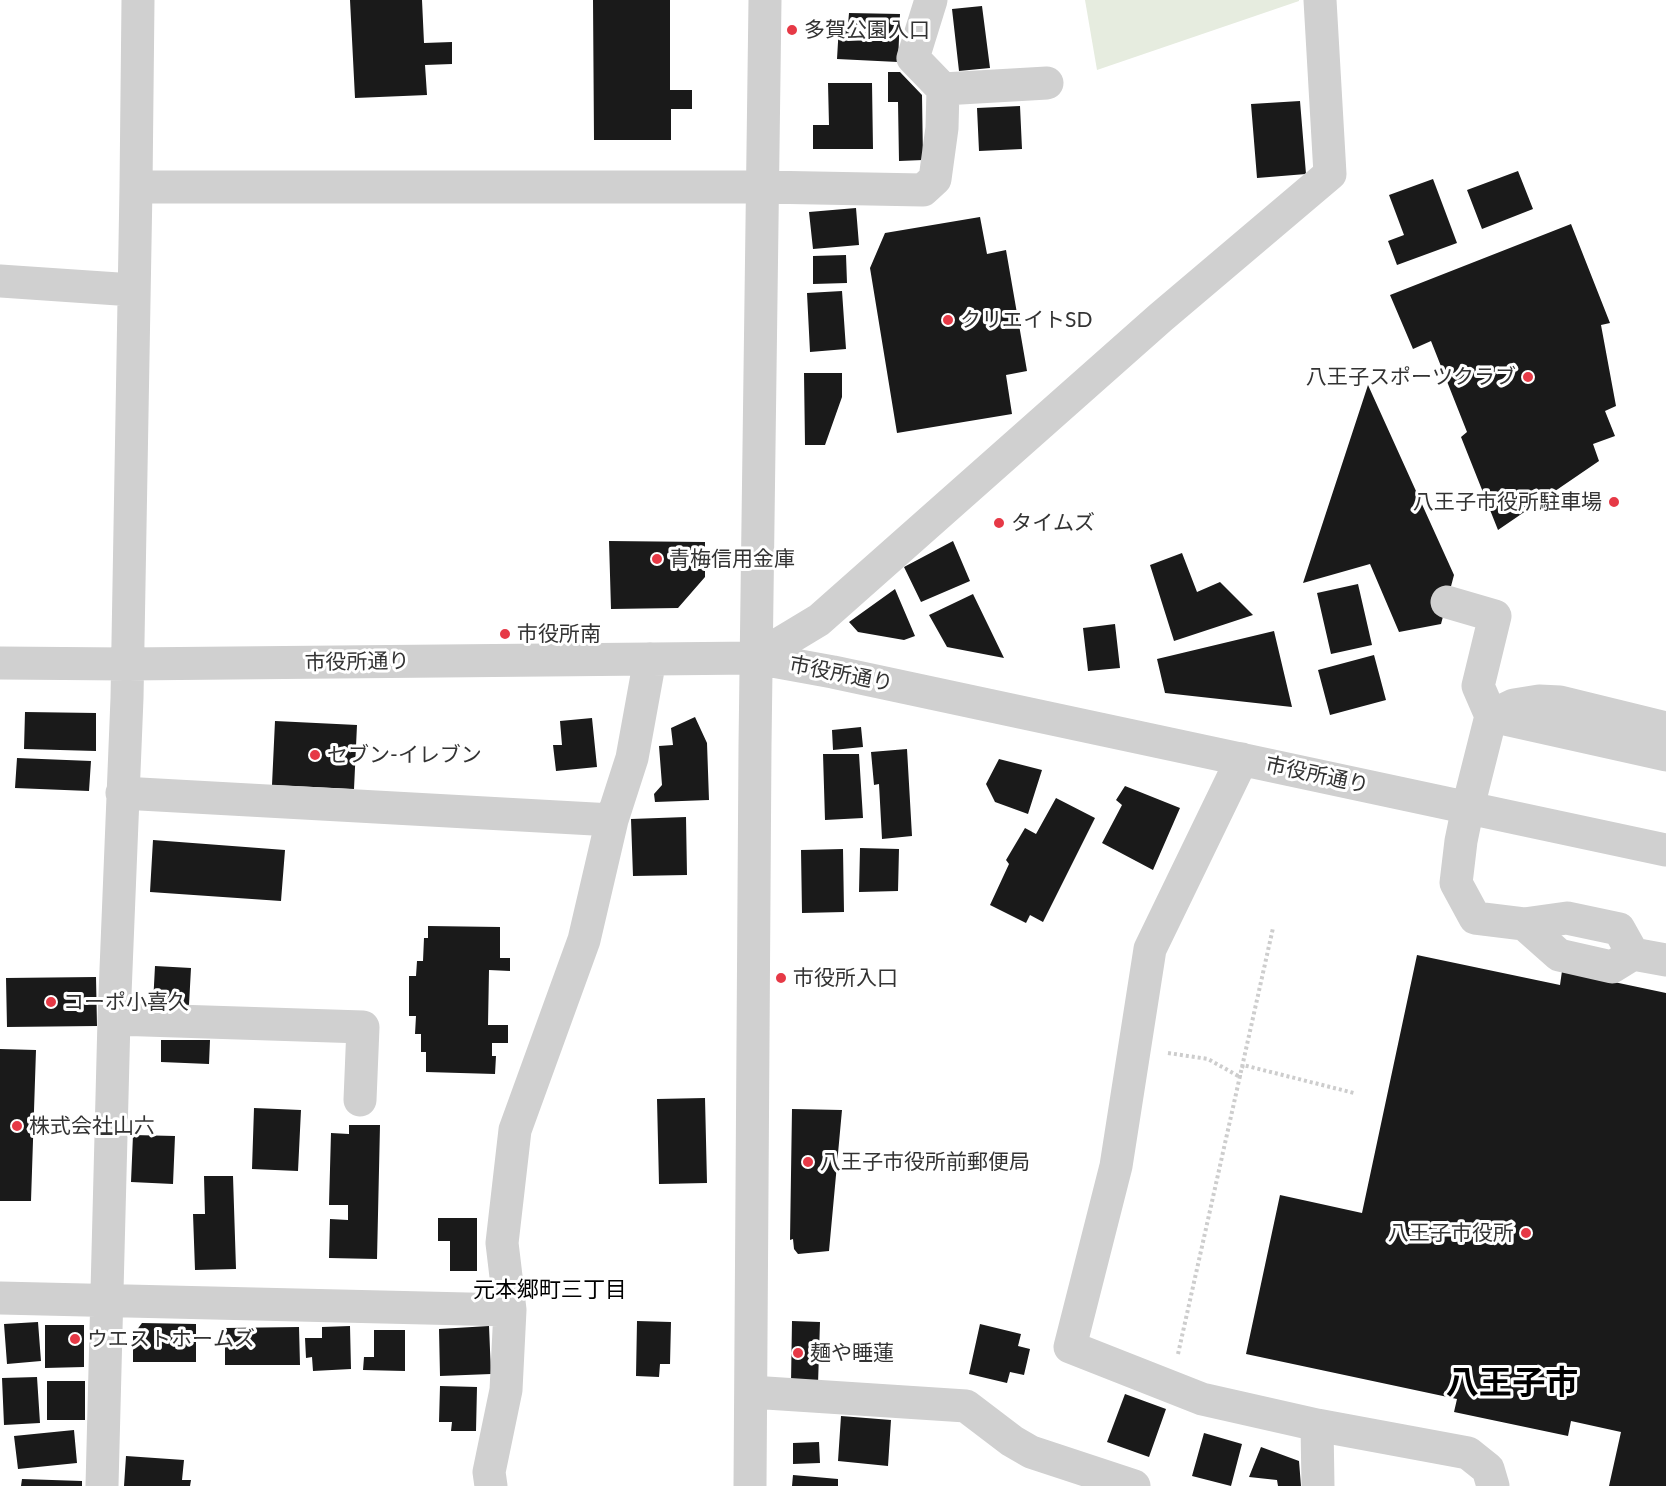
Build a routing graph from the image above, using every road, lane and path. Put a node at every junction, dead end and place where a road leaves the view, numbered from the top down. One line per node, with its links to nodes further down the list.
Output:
1 (138, 0): 7 (street)
2 (765, 0): 8 (street)
3 (931, 0): 6 (street)
4 (1320, 0): 12 (street)
5 (1047, 83): 6 (street)
6 (943, 89): 8 (street)
7 (136, 187): 8 (street); 10 (street)
8 (763, 187): 12 (street)
9 (0, 281): 10 (street)
10 (134, 290): 15 (street)
11 (1447, 602): 16 (street)
12 (756, 658): 13 (street, 市役所通り); 19 (street, 市役所通り); 35 (street)
13 (650, 659): 15 (street, 市役所通り); 22 (street)
14 (0, 663): 15 (street, 市役所通り)
15 (127, 664): 20 (street)
16 (1491, 716): 17 (street); 18 (street); 21 (street)
17 (1666, 728)
18 (1666, 755)
19 (1242, 759): 21 (street, 市役所通り); 27 (street)
20 (122, 793): 22 (street); 26 (street)
21 (1468, 807): 23 (street, 市役所通り); 25 (street)
22 (612, 820): 33 (street)
23 (1666, 850)
24 (1273, 928): 28 (path)
25 (1666, 960)
26 (114, 1019): 30 (street); 32 (street)
27 (1135, 1048): 28 (path); 34 (street)
28 (1240, 1077): 29 (path); 34 (path)
29 (1354, 1093)
30 (360, 1100)
31 (0, 1298): 32 (street)
32 (107, 1299): 33 (street); 37 (street)
33 (510, 1310): 38 (street)
34 (1171, 1387): 36 (street)
35 (751, 1392): 39 (street); 40 (street)
36 (1317, 1425): 41 (street); 42 (street)
37 (102, 1486)
38 (491, 1486)
39 (750, 1486)
40 (1134, 1486)
41 (1318, 1486)
42 (1493, 1486)

